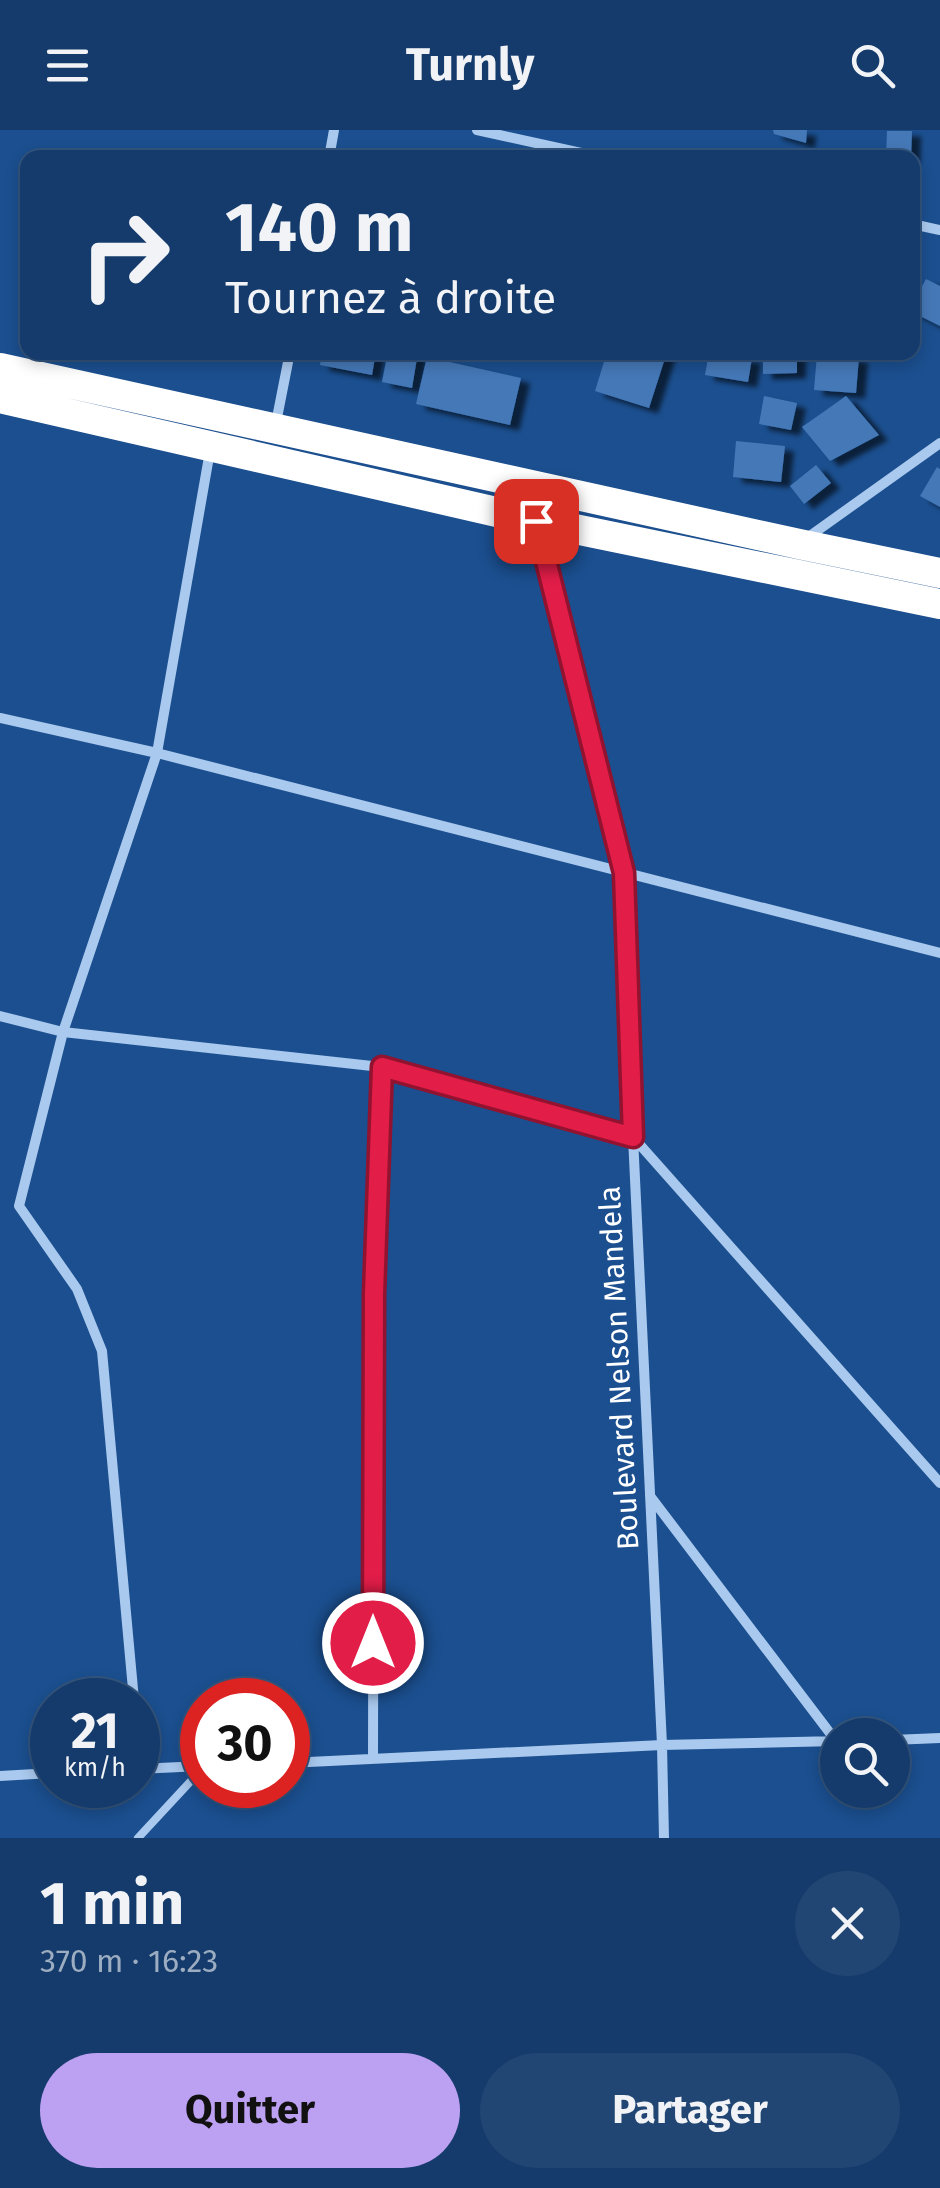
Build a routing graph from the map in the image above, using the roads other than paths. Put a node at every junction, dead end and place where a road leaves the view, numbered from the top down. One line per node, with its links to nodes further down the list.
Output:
1 (477, 130): 2 (street)
2 (568, 150)
3 (288, 360): 6 (street)
4 (0, 368): 6 (highway)
5 (0, 398): 8 (highway)
6 (275, 428): 9 (highway)
7 (940, 442): 11 (street)
8 (212, 446): 10 (highway); 15 (street)
9 (534, 486): 10 (street, Boulevard Nelson Mandela); 11 (highway)
10 (536, 521): 11 (highway); 16 (street, Boulevard Nelson Mandela)
11 (794, 559): 12 (highway); 13 (highway)
12 (940, 573)
13 (940, 604)
14 (0, 718): 15 (street)
15 (157, 752): 16 (street); 19 (street)
16 (624, 873): 17 (street); 21 (street, Boulevard Nelson Mandela)
17 (940, 953)
18 (0, 1016): 19 (street)
19 (63, 1032): 20 (street); 24 (street)
20 (382, 1067): 21 (street); 30 (street)
21 (633, 1137): 22 (street); 23 (street, Boulevard Nelson Mandela)
22 (940, 1484)
23 (650, 1496): 25 (street); 29 (street, Boulevard Nelson Mandela)
24 (132, 1678)
25 (820, 1719)
26 (940, 1738): 27 (street)
27 (910, 1739)
28 (820, 1741): 29 (street)
29 (662, 1746): 30 (street); 36 (street, Boulevard Nelson Mandela)
30 (374, 1759): 31 (street)
31 (310, 1761)
32 (30, 1775): 33 (street)
33 (0, 1776)
34 (180, 1792): 35 (lane)
35 (138, 1838)
36 (664, 1838)

